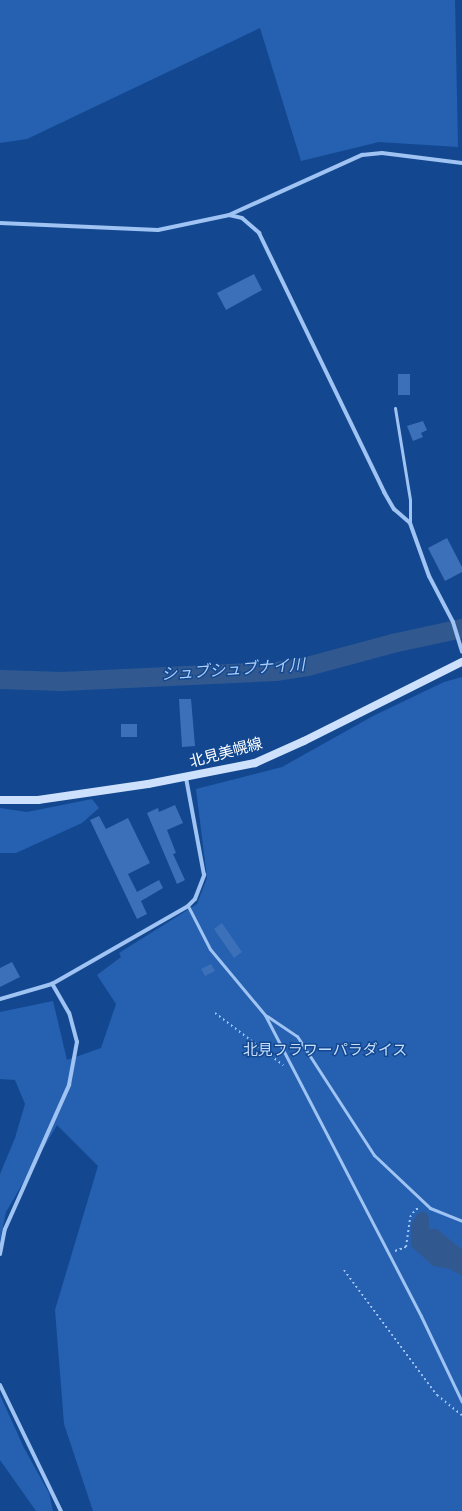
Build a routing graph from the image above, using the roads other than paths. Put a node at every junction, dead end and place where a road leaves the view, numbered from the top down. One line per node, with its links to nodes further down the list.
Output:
1 (462, 163): 2 (street)
2 (229, 215): 3 (street); 5 (street)
3 (0, 222)
4 (395, 408): 5 (lane)
5 (410, 523): 6 (street)
6 (462, 652)
7 (462, 662): 8 (main road, 北見美幌線)
8 (186, 778): 9 (main road, 北見美幌線); 10 (street)
9 (0, 800)
10 (188, 906): 11 (street); 13 (lane)
11 (52, 984): 12 (street); 15 (street)
12 (0, 999)
13 (265, 1015): 14 (lane); 17 (lane)
14 (462, 1221)
15 (0, 1254)
16 (0, 1385): 18 (street)
17 (462, 1402)
18 (61, 1511)

